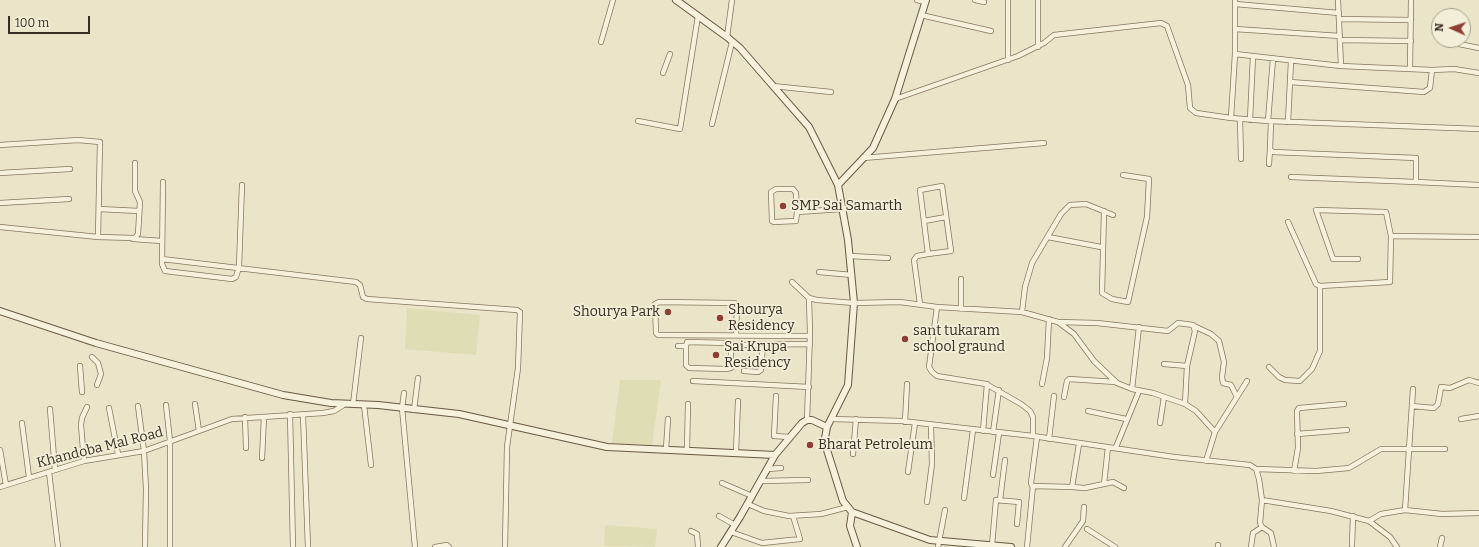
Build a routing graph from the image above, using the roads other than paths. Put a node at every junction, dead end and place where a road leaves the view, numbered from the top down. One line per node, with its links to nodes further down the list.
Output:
1 (613, 0): 23 (street)
2 (676, 0): 15 (street)
3 (732, 0): 21 (street)
4 (917, 0): 10 (street)
5 (975, 0): 11 (street)
6 (1008, 0): 29 (street)
7 (1038, 0): 24 (street)
8 (1338, 0): 13 (street)
9 (1411, 0): 17 (street)
10 (925, 1): 14 (street)
11 (984, 2)
12 (1235, 2): 13 (street); 18 (street)
13 (1339, 13): 16 (street)
14 (921, 14): 19 (street); 39 (street)
15 (698, 16): 21 (street); 43 (street)
16 (1339, 19): 17 (street); 20 (street)
17 (1411, 20): 22 (street)
18 (1235, 29): 20 (street); 26 (street)
19 (991, 31)
20 (1340, 38): 22 (street); 31 (street)
21 (730, 40): 37 (street); 46 (street)
22 (1411, 41): 32 (street)
23 (602, 42)
24 (1038, 47): 29 (street); 40 (street)
25 (670, 54): 34 (street)
26 (1235, 54): 27 (street); 40 (street)
27 (1253, 56): 28 (street); 42 (street)
28 (1273, 58): 30 (street); 44 (street)
29 (1008, 60): 39 (street)
30 (1291, 60): 31 (street); 36 (street)
31 (1341, 66): 32 (street)
32 (1410, 69): 33 (street)
33 (1432, 70): 35 (street); 36 (street)
34 (663, 73)
35 (1479, 73)
36 (1290, 82): 45 (street)
37 (773, 86): 38 (street); 62 (street)
38 (831, 92)
39 (895, 99): 51 (street)
40 (1231, 118): 41 (street)
41 (1240, 119): 42 (street); 52 (street)
42 (1250, 120): 44 (street)
43 (638, 121)
44 (1269, 121): 45 (street); 50 (street)
45 (1288, 122): 47 (street)
46 (712, 124)
47 (1479, 129)
48 (1044, 144): 51 (street)
49 (0, 145): 66 (street)
50 (1270, 149): 54 (street); 60 (street)
51 (863, 158): 62 (street)
52 (1241, 160)
53 (135, 163): 68 (street)
54 (1269, 164)
55 (70, 169): 56 (street)
56 (0, 173)
57 (1123, 175): 82 (street)
58 (1291, 177): 60 (street)
59 (163, 182): 81 (street)
60 (1416, 182): 63 (street)
61 (242, 185): 88 (street)
62 (838, 185): 67 (street)
63 (1479, 185)
64 (69, 199): 65 (street)
65 (0, 203)
66 (99, 209): 68 (street); 77 (street)
67 (842, 209): 70 (street); 84 (street)
68 (139, 211): 80 (street)
69 (1104, 211): 71 (street); 78 (street); 82 (street)
70 (797, 212): 70 (street)
71 (1113, 215)
72 (946, 217): 73 (street); 73 (street); 83 (street)
73 (924, 221): 83 (street)
74 (1288, 222): 93 (street)
75 (0, 227): 77 (street)
76 (1391, 236): 79 (street); 87 (street); 93 (street)
77 (98, 237): 80 (street)
78 (1048, 237): 82 (street); 100 (street)
79 (1479, 237)
80 (133, 239): 81 (street)
81 (162, 241): 86 (street)
82 (1101, 247)
83 (928, 254): 96 (street)
84 (850, 256): 85 (street); 90 (street)
85 (888, 258)
86 (162, 259): 88 (street); 88 (street)
87 (1358, 259)
88 (239, 268): 172 (street)
89 (819, 272): 90 (street)
90 (852, 274): 95 (street)
91 (961, 279): 98 (street)
92 (792, 282): 94 (street)
93 (1320, 286): 117 (street)
94 (808, 298): 95 (street); 106 (street)
95 (854, 303): 96 (street); 163 (street)
96 (920, 304): 97 (street)
97 (937, 307): 98 (street); 125 (street)
98 (961, 309): 100 (street)
99 (0, 311): 142 (street)
100 (1022, 312): 101 (street)
101 (1049, 319): 102 (street); 126 (street)
102 (1058, 322): 104 (street); 122 (street)
103 (1194, 326): 104 (street); 116 (street); 139 (street)
104 (1139, 327): 129 (street)
105 (736, 336): 105 (street); 106 (street)
106 (810, 336): 109 (street)
107 (361, 338): 143 (street)
108 (763, 344): 109 (street); 110 (street); 118 (street)
109 (810, 344): 128 (street)
110 (731, 345): 112 (street); 112 (street)
111 (678, 346): 112 (street)
112 (686, 346)
113 (92, 357): 127 (street)
114 (1164, 364): 116 (street)
115 (80, 366): 133 (street)
116 (1188, 366): 145 (street)
117 (1269, 368)
118 (744, 371)
119 (418, 378): 155 (street)
120 (693, 381): 128 (street)
121 (1246, 381): 139 (street)
122 (1117, 383): 129 (street); 137 (street)
123 (1479, 383): 150 (street)
124 (907, 384): 168 (street)
125 (987, 384): 131 (street); 178 (street)
126 (1042, 384)
127 (97, 386)
128 (809, 387): 167 (street)
129 (1132, 389): 132 (street)
130 (1413, 389): 150 (street)
131 (999, 390): 179 (street); 183 (street)
132 (1138, 391): 138 (street); 165 (street)
133 (82, 392)
134 (404, 392): 153 (street)
135 (776, 396): 184 (street)
136 (1054, 396): 185 (street)
137 (1064, 397)
138 (1164, 397): 145 (street); 170 (street)
139 (1237, 397): 181 (street)
140 (738, 401): 197 (street)
141 (195, 404): 177 (street)
142 (345, 404): 143 (street); 158 (street, Khandoba Mal Road)
143 (353, 404): 148 (street)
144 (688, 404): 194 (street)
145 (1185, 404): 181 (street)
146 (1344, 404): 182 (street)
147 (166, 405): 186 (street)
148 (364, 405): 153 (street); 205 (street)
149 (138, 406): 196 (street)
150 (1412, 406): 195 (street)
151 (87, 407): 203 (street)
152 (109, 408): 198 (street)
153 (402, 408): 155 (street); 256 (street)
154 (50, 409): 209 (street)
155 (414, 410): 172 (street)
156 (1088, 412): 165 (street)
157 (290, 414): 158 (street, Khandoba Mal Road); 161 (street, Khandoba Mal Road); 254 (street)
158 (303, 415): 255 (street)
159 (1479, 416): 166 (street)
160 (244, 417): 161 (street, Khandoba Mal Road); 177 (street, Khandoba Mal Road); 189 (street)
161 (264, 417): 201 (street)
162 (668, 419): 191 (street)
163 (832, 419): 164 (street); 174 (street)
164 (856, 419): 168 (street); 199 (street)
165 (1126, 419): 190 (street)
166 (1461, 419)
167 (807, 420): 174 (street); 184 (street)
168 (905, 422): 171 (street)
169 (22, 423): 214 (street)
170 (1160, 423)
171 (915, 424): 173 (street); 212 (street)
172 (510, 425): 191 (street); 259 (street)
173 (931, 426): 175 (street); 228 (street)
174 (827, 427): 230 (street)
175 (973, 430): 178 (street); 225 (street)
176 (1347, 430): 182 (street)
177 (199, 431): 186 (street, Khandoba Mal Road)
178 (983, 431): 179 (street)
179 (993, 432): 180 (street)
180 (999, 432): 183 (street); 213 (street)
181 (1215, 432): 204 (street)
182 (1298, 434): 210 (street)
183 (1035, 436): 185 (street); 222 (street)
184 (790, 437): 200 (street)
185 (1049, 438): 187 (street)
186 (170, 441): 196 (street, Khandoba Mal Road); 253 (street)
187 (1079, 444): 188 (street); 221 (street)
188 (1108, 447): 190 (street); 218 (street)
189 (246, 448)
190 (1116, 448): 204 (street)
191 (666, 449): 194 (street)
192 (1445, 449): 195 (street)
193 (0, 450): 219 (street)
194 (687, 450): 197 (street)
195 (1410, 450): 210 (street); 233 (street)
196 (144, 451): 198 (street, Khandoba Mal Road); 252 (street)
197 (736, 452): 200 (street)
198 (118, 454): 203 (street, Khandoba Mal Road)
199 (853, 454)
200 (775, 455): 207 (street)
201 (262, 458)
202 (1005, 460): 226 (street)
203 (84, 461): 209 (street, Khandoba Mal Road)
204 (1206, 461): 208 (street)
205 (371, 465)
206 (781, 468): 207 (street)
207 (767, 469): 216 (street)
208 (1256, 469): 210 (street); 227 (street)
209 (55, 470): 211 (street, Khandoba Mal Road)
210 (1294, 471)
211 (49, 472): 214 (street, Khandoba Mal Road); 251 (street)
212 (908, 472)
213 (993, 475)
214 (29, 477): 219 (street, Khandoba Mal Road)
215 (808, 480): 216 (street)
216 (760, 481): 224 (street)
217 (722, 483): 224 (street)
218 (1104, 484): 221 (street); 223 (street)
219 (6, 485): 220 (street, Khandoba Mal Road)
220 (0, 487)
221 (1072, 487): 222 (street)
222 (1032, 488): 264 (street)
223 (1124, 488)
224 (752, 496): 229 (street)
225 (964, 498)
226 (1000, 500): 240 (street); 248 (street)
227 (1262, 500): 238 (street); 242 (street)
228 (927, 502)
229 (748, 504): 237 (street); 241 (street)
230 (848, 507): 234 (street); 237 (street)
231 (1084, 507): 265 (street)
232 (945, 510): 247 (street)
233 (1405, 510): 235 (street); 239 (street)
234 (852, 512): 247 (street); 262 (street)
235 (1479, 513)
236 (720, 516): 241 (street)
237 (793, 516): 245 (street)
238 (1353, 516): 239 (street); 249 (street)
239 (1369, 521): 250 (street)
240 (1017, 524)
241 (736, 525): 245 (street)
242 (1262, 527): 267 (street); 268 (street)
243 (1087, 529): 266 (street)
244 (691, 531): 260 (street)
245 (731, 532): 261 (street)
246 (1442, 538): 269 (street)
247 (938, 544): 248 (street)
248 (992, 545): 263 (street)
249 (1352, 545)
250 (1395, 546)
251 (58, 547)
252 (145, 547)
253 (170, 547)
254 (294, 547)
255 (308, 547)
256 (415, 547)
257 (435, 547): 258 (street)
258 (449, 547)
259 (505, 547)
260 (698, 547)
261 (720, 547)
262 (857, 547)
263 (1011, 547)
264 (1027, 547)
265 (1065, 547)
266 (1115, 547)
267 (1251, 547)
268 (1274, 547)
269 (1440, 547)

